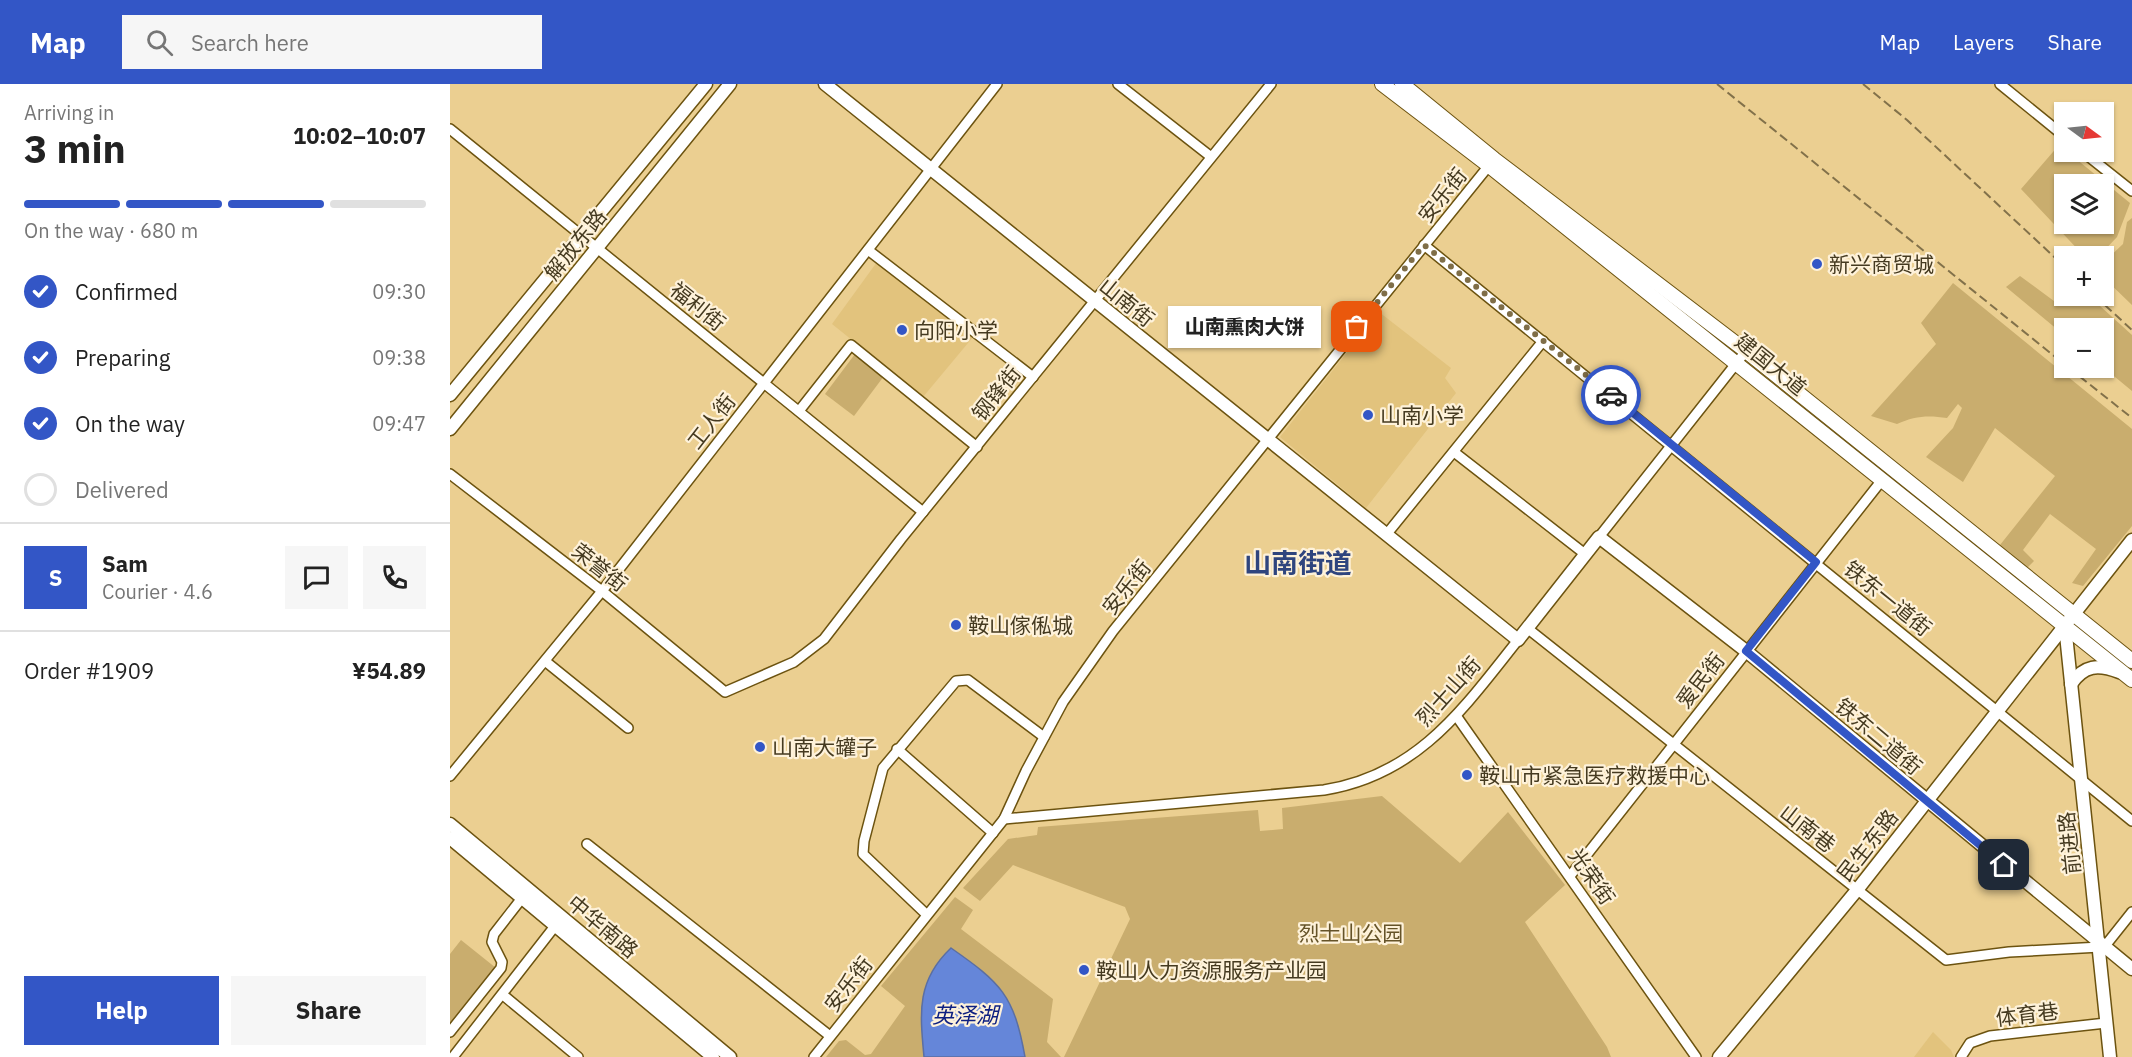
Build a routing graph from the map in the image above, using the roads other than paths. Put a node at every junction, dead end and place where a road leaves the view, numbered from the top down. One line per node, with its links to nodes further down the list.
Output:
1 (706, 84): 17 (main road, 解放东路)
2 (730, 84): 19 (main road, 解放东路)
3 (825, 84): 15 (main road, 山南街)
4 (997, 84): 15 (street, 工人街)
5 (1119, 84): 12 (street)
6 (1271, 84): 12 (street, 钢锋街)
7 (1382, 84): 13 (highway, 建国大道)
8 (1402, 84): 13 (highway, 建国大道)
9 (2000, 84): 10 (street)
10 (2054, 128)
11 (450, 129): 17 (street, 福利街)
12 (1210, 156): 21 (street, 钢锋街)
13 (1491, 162): 18 (street, 安乐街); 23 (highway, 建国大道); 24 (highway, 建国大道)
14 (2096, 162): 16 (street)
15 (933, 168): 20 (street, 工人街); 21 (main road, 山南街)
16 (2132, 191)
17 (580, 235): 19 (street, 福利街); 27 (main road, 解放东路)
18 (1424, 245): 22 (street, 铁东一道街); 30 (street, 安乐街)
19 (597, 248): 26 (street, 福利街); 29 (main road, 解放东路)
20 (868, 250): 25 (street); 26 (street, 工人街)
21 (1094, 301): 25 (street, 钢锋街); 30 (main road, 山南街)
22 (1543, 341): 31 (street, 铁东一道街); 33 (street)
23 (1746, 351): 24 (street, 烈士山街); 43 (highway, 建国大道)
24 (1737, 364): 31 (street, 烈士山街); 35 (highway, 建国大道)
25 (1033, 377): 32 (street, 钢锋街)
26 (764, 382): 28 (street, 福利街); 42 (street, 工人街)
27 (450, 395)
28 (799, 411): 32 (street); 36 (street, 福利街)
29 (450, 429)
30 (1267, 440): 37 (main road, 山南街); 55 (street, 安乐街)
31 (1672, 445): 38 (street, 烈士山街); 41 (street, 铁东一道街)
32 (977, 447): 36 (street, 钢锋街)
33 (1454, 452): 37 (street); 40 (street)
34 (450, 474): 42 (street, 荣誉街)
35 (1882, 480): 41 (street, 爱民街); 43 (highway, 建国大道)
36 (923, 512): 51 (street, 钢锋街)
37 (1386, 535): 45 (main road, 山南街)
38 (1599, 537): 40 (main road, 烈士山街); 46 (main road, 铁东二道街)
39 (2132, 540): 43 (main road, 民生东路)
40 (1585, 554): 44 (main road, 烈士山街)
41 (1816, 562): 46 (street, 爱民街); 52 (street, 铁东一道街)
42 (602, 591): 47 (street, 工人街); 51 (street, 荣誉街)
43 (2069, 620): 48 (highway, 建国大道); 49 (highway, 建国大道); 50 (main road, 前进路); 52 (main road, 民生东路)
44 (1527, 628): 45 (main road, 烈士山街); 56 (street, 山南巷)
45 (1518, 640): 53 (street, 烈士山街)
46 (1746, 651): 56 (street, 爱民街); 60 (main road, 铁东二道街)
47 (544, 661): 54 (street); 58 (street, 工人街)
48 (2132, 661)
49 (2129, 677): 50 (main road)
50 (2071, 684): 59 (main road, 前进路)
51 (725, 692)
52 (1997, 711): 59 (street, 铁东一道街); 60 (main road, 民生东路)
53 (1457, 717): 61 (street, 烈士山街); 67 (street, 光荣街)
54 (628, 728)
55 (1044, 737): 57 (street); 61 (street, 安乐街)
56 (1673, 744): 67 (street, 爱民街); 68 (street, 山南巷)
57 (897, 749): 64 (street); 71 (street)
58 (450, 776)
59 (2082, 782): 62 (street, 铁东一道街); 73 (main road, 前进路)
60 (1926, 801): 68 (main road, 民生东路); 73 (main road, 铁东二道街)
61 (1004, 819): 64 (street, 安乐街)
62 (2132, 820)
63 (450, 824): 82 (main road, 中华南路)
64 (993, 833): 71 (street, 安乐街)
65 (450, 838): 69 (main road, 中华南路)
66 (587, 844): 78 (street)
67 (1570, 876): 84 (street, 光荣街)
68 (1857, 890): 73 (street, 山南巷); 85 (main road, 民生东路)
69 (522, 898): 72 (main road, 中华南路); 77 (street)
70 (2132, 912): 73 (street)
71 (927, 914): 78 (street, 安乐街)
72 (555, 926): 75 (street); 81 (main road, 中华南路)
73 (2101, 944): 74 (main road, 铁东二道街); 76 (main road, 前进路)
74 (2132, 969)
75 (502, 995): 79 (street); 80 (street)
76 (2106, 1023): 86 (street, 体育巷); 87 (main road, 前进路)
77 (450, 1032)
78 (830, 1036): 83 (street, 安乐街)
79 (453, 1057)
80 (578, 1057)
81 (713, 1057)
82 (730, 1057)
83 (814, 1057)
84 (1696, 1057)
85 (1719, 1057)
86 (1961, 1057)
87 (2110, 1057)

